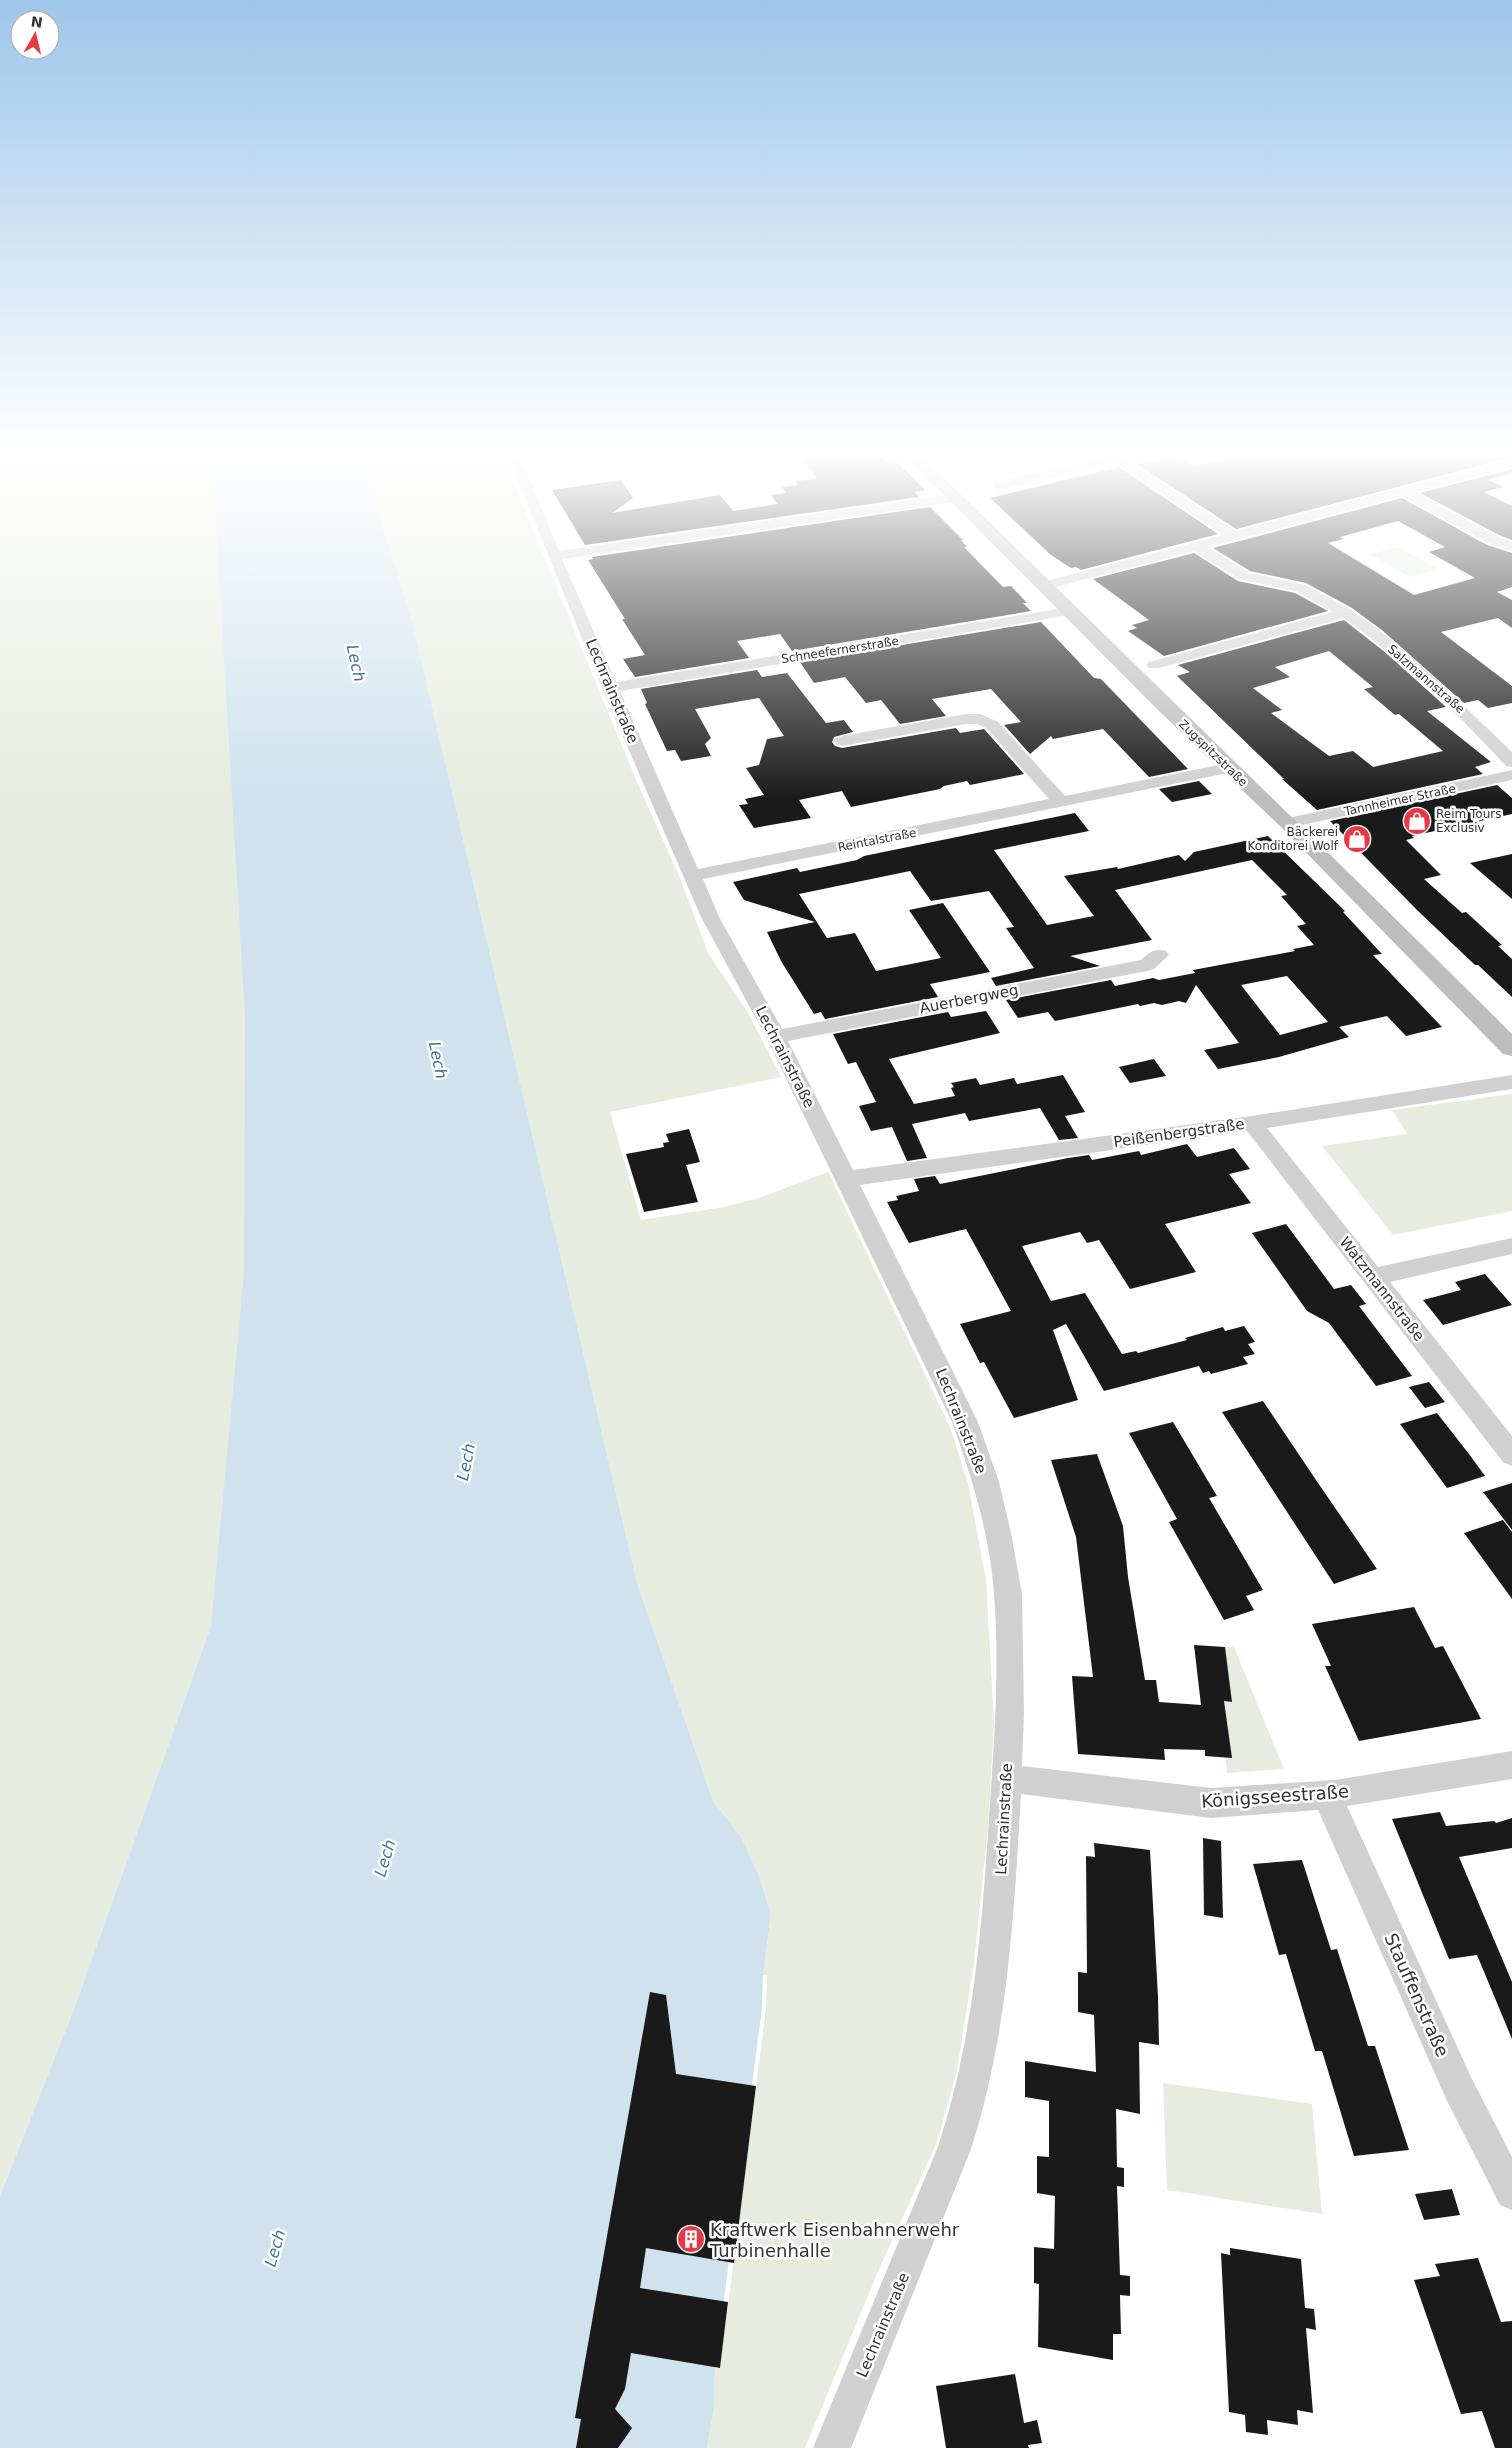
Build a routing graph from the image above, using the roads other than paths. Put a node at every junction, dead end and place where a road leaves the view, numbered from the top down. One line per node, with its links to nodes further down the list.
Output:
1 (561, 572): 9 (street, Lechrainstraße)
2 (1030, 572): 5 (street, Zugspitzstraße)
3 (1096, 572): 5 (street)
4 (1238, 572): 7 (street, Salzmannstraße)
5 (1044, 586): 6 (street, Zugspitzstraße)
6 (1069, 611): 9 (street, Schneefernerstraße); 12 (street, Zugspitzstraße)
7 (1346, 613): 8 (street); 11 (street, Salzmannstraße)
8 (1154, 665)
9 (610, 688): 16 (street, Lechrainstraße)
10 (842, 741): 14 (street)
11 (1512, 762)
12 (1228, 768): 14 (street, Reintalstraße); 15 (street, Zugspitzstraße)
13 (1512, 775): 15 (street, Tannheimer Straße)
14 (1061, 802): 16 (street, Reintalstraße)
15 (1288, 823): 19 (street, Zugspitzstraße)
16 (692, 876): 18 (street, Lechrainstraße)
17 (1159, 955): 18 (street, Auerbergweg)
18 (776, 1037): 22 (street, Lechrainstraße)
19 (1512, 1048)
20 (1512, 1082): 21 (street, Peißenbergstraße)
21 (1252, 1123): 22 (street, Peißenbergstraße); 24 (street, Watzmannstraße)
22 (846, 1179): 27 (street, Lechrainstraße)
23 (1512, 1246): 24 (street)
24 (1373, 1278): 25 (street, Watzmannstraße)
25 (1512, 1455)
26 (1512, 1765): 28 (street, Königsseestraße)
27 (1007, 1778): 28 (street, Königsseestraße); 30 (street, Lechrainstraße)
28 (1327, 1795): 29 (street, Stauffenstraße)
29 (1512, 2193)
30 (832, 2448)

